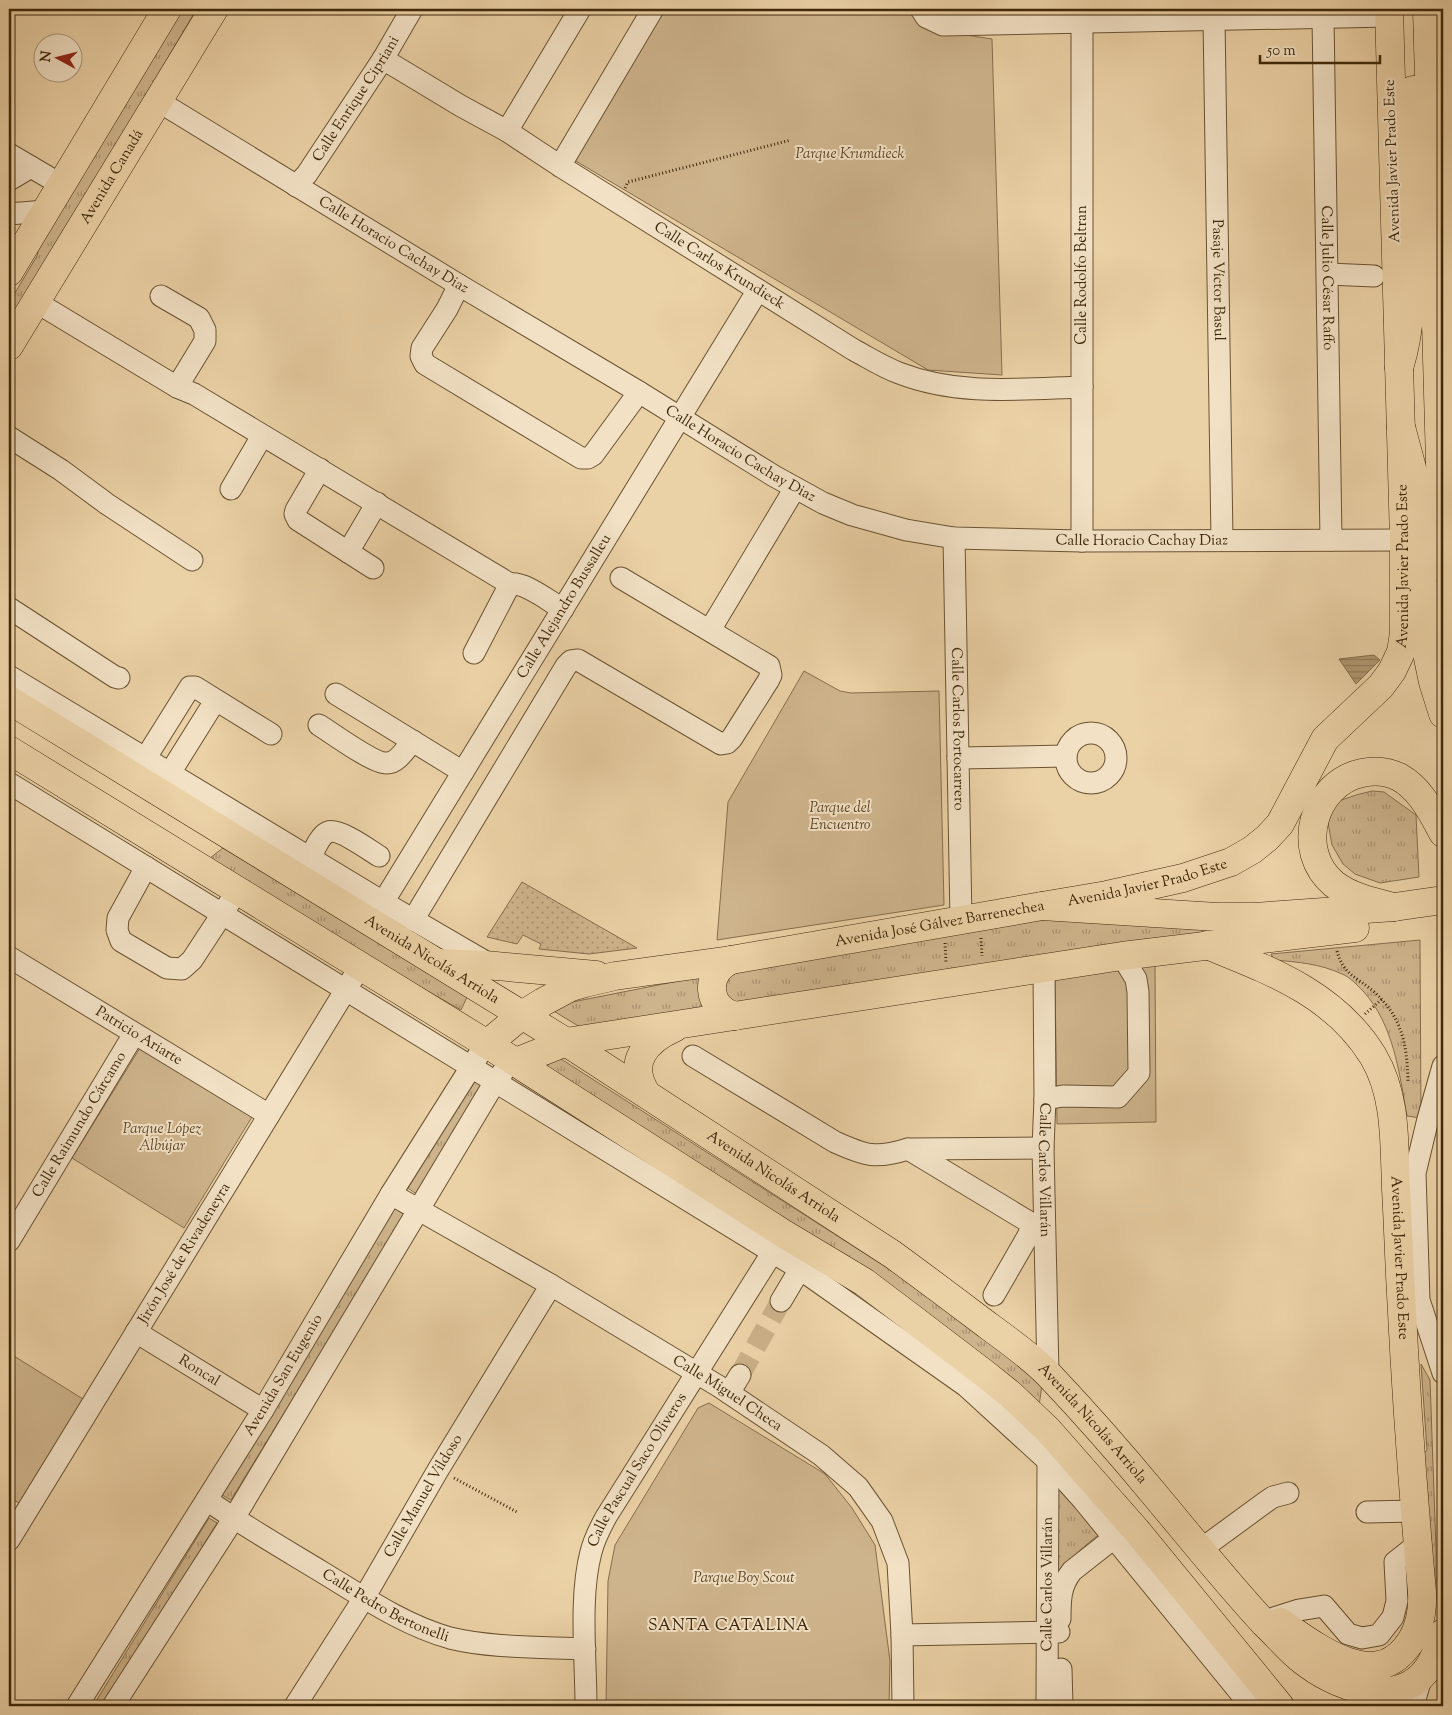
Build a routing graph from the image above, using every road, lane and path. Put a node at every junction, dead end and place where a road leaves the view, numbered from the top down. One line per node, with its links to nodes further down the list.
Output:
1 (167, 9): 20 (main road)
2 (412, 9): 12 (street, Calle Enrique Cipriani)
3 (580, 9): 14 (street)
4 (653, 9): 17 (street)
5 (921, 9): 9 (street)
6 (1425, 9): 33 (main road); 52 (main road)
7 (210, 12): 13 (main road, Avenida Canadá)
8 (1389, 12): 10 (street); 33 (main road, Avenida Javier Prado Este)
9 (1082, 16): 11 (street); 35 (street, Calle Rodolfo Beltran)
10 (1323, 17): 11 (street); 26 (street, Calle Julio César Raffo)
11 (1214, 20): 46 (street, Pasaje Víctor Basul)
12 (383, 59): 14 (street, Calle Carlos Krundieck); 21 (street, Calle Enrique Cipriani)
13 (158, 101): 21 (street, Calle Horacio Cachay Diaz); 31 (main road, Avenida Canadá)
14 (507, 131): 17 (street, Calle Carlos Krundieck)
15 (791, 140): 22 (path)
16 (9, 154): 18 (street)
17 (560, 166): 22 (street, Calle Carlos Krundieck)
18 (31, 167): 19 (street); 20 (street)
19 (9, 180)
20 (60, 184): 23 (main road)
21 (296, 186): 28 (street, Calle Horacio Cachay Diaz)
22 (617, 202): 29 (street, Calle Carlos Krundieck)
23 (45, 211): 24 (street); 25 (main road)
24 (9, 214)
25 (9, 272)
26 (1328, 274): 27 (street); 47 (street, Calle Julio César Raffo)
27 (1374, 276)
28 (459, 285): 36 (street, Calle Horacio Cachay Diaz); 36 (street)
29 (758, 290): 35 (street, Calle Carlos Krundieck); 37 (street, Calle Alejandro Bussalleu)
30 (161, 296): 34 (street)
31 (36, 302): 32 (main road, Avenida Canadá); 34 (street)
32 (9, 346)
33 (1399, 368): 38 (main road, Avenida Javier Prado Este)
34 (177, 387): 39 (street)
35 (1082, 387): 49 (street, Calle Rodolfo Beltran)
36 (639, 392): 37 (street, Calle Horacio Cachay Diaz)
37 (680, 417): 42 (street, Calle Horacio Cachay Diaz); 57 (street, Calle Alejandro Bussalleu)
38 (1402, 427): 48 (main road, Avenida Javier Prado Este); 65 (main road)
39 (262, 436): 41 (street); 43 (street)
40 (9, 437): 51 (street)
41 (320, 469): 44 (street); 50 (street)
42 (795, 488): 45 (street, Calle Horacio Cachay Diaz); 58 (street)
43 (231, 489)
44 (377, 504): 50 (street); 55 (street)
45 (954, 538): 49 (street, Calle Horacio Cachay Diaz); 73 (street, Calle Carlos Portocarrero)
46 (1222, 540): 47 (street, Calle Horacio Cachay Diaz); 49 (street, Calle Horacio Cachay Diaz)
47 (1331, 540): 48 (street, Calle Horacio Cachay Diaz)
48 (1404, 540): 87 (main road, Avenida Javier Prado Este)
49 (1082, 541)
50 (348, 552): 53 (street)
51 (192, 560)
52 (1443, 567)
53 (373, 568)
54 (621, 578): 58 (street)
55 (510, 584): 57 (street); 59 (street)
56 (9, 608): 61 (street)
57 (563, 609): 74 (street, Calle Alejandro Bussalleu)
58 (710, 630): 92 (street)
59 (474, 654)
60 (9, 676): 66 (street, Avenida Nicolás Arriola)
61 (119, 678)
62 (336, 694): 69 (street)
63 (9, 700): 66 (main road, Avenida Nicolás Arriola)
64 (215, 701): 68 (street); 72 (street); 75 (street)
65 (1443, 714)
66 (60, 719): 72 (street, Avenida Nicolás Arriola); 77 (main road, Avenida Nicolás Arriola)
67 (319, 725): 69 (street)
68 (271, 734)
69 (413, 741): 74 (street)
70 (9, 750): 80 (main road)
71 (1066, 756): 73 (street)
72 (145, 758): 75 (street, Avenida Nicolás Arriola)
73 (958, 758): 93 (street, Calle Carlos Portocarrero)
74 (463, 772): 88 (street, Calle Alejandro Bussalleu)
75 (170, 773): 82 (street, Avenida Nicolás Arriola)
76 (9, 783): 83 (street)
77 (187, 810): 78 (main road, Avenida Nicolás Arriola); 80 (main road)
78 (223, 832): 84 (main road); 88 (main road, Avenida Nicolás Arriola)
79 (1443, 833): 89 (main road)
80 (161, 844): 84 (main road)
81 (378, 856): 82 (street)
82 (310, 859): 88 (street, Avenida Nicolás Arriola)
83 (146, 867): 90 (street); 90 (street)
84 (200, 867): 85 (main road)
85 (237, 890): 90 (street); 100 (main road)
86 (1443, 900): 89 (main road, Avenida José Gálvez Barrenechea)
87 (1042, 906): 89 (main road, Avenida José Gálvez Barrenechea); 93 (main road, Avenida José Gálvez Barrenechea)
88 (377, 912): 92 (street, Avenida Nicolás Arriola); 99 (main road, Avenida Nicolás Arriola)
89 (1400, 912): 91 (main road, Avenida José Gálvez Barrenechea); 94 (main road, Avenida José Gálvez Barrenechea)
90 (223, 914): 104 (street)
91 (1443, 919)
92 (413, 920): 101 (street, Avenida Nicolás Arriola)
93 (961, 920): 98 (main road, Avenida José Gálvez Barrenechea)
94 (1335, 930): 95 (main road, Avenida José Gálvez Barrenechea); 105 (path)
95 (1207, 945): 96 (main road, Avenida José Gálvez Barrenechea); 146 (main road, Avenida Javier Prado Este)
96 (1122, 956): 102 (main road, Avenida José Gálvez Barrenechea); 118 (street)
97 (9, 958): 109 (street, Patricio Ariarte)
98 (731, 960): 103 (main road, Avenida José Gálvez Barrenechea); 107 (main road)
99 (437, 963): 101 (main road); 106 (main road, Avenida Nicolás Arriola)
100 (361, 966): 104 (street, Jirón José de Rivadeneyra); 111 (main road)
101 (493, 966): 103 (main road)
102 (1044, 968): 107 (main road, Avenida José Gálvez Barrenechea); 118 (street, Calle Carlos Villarán)
103 (615, 976): 106 (main road, Avenida José Gálvez Barrenechea)
104 (346, 989): 115 (street); 119 (street, Jirón José de Rivadeneyra)
105 (1382, 999)
106 (522, 1015): 110 (main road, Avenida Nicolás Arriola); 111 (main road, Avenida José Gálvez Barrenechea)
107 (735, 1016): 108 (main road, Avenida José Gálvez Barrenechea)
108 (684, 1023): 110 (main road, Avenida José Gálvez Barrenechea); 117 (main road)
109 (134, 1034): 119 (street, Patricio Ariarte); 124 (street, Calle Raimundo Cárcamo)
110 (566, 1042): 113 (main road, Avenida José Gálvez Barrenechea); 117 (main road, Avenida Nicolás Arriola)
111 (488, 1044): 113 (main road); 115 (street, Avenida San Eugenio)
112 (693, 1056): 120 (street)
113 (516, 1062): 116 (street, Avenida San Eugenio); 125 (main road)
114 (1443, 1066): 137 (street)
115 (470, 1067): 116 (street); 122 (street, Avenida San Eugenio)
116 (495, 1082): 123 (street, Avenida San Eugenio); 125 (street)
117 (646, 1093): 126 (main road, Avenida Nicolás Arriola)
118 (1045, 1099): 121 (street, Calle Carlos Villarán)
119 (269, 1115): 134 (street, Jirón José de Rivadeneyra)
120 (908, 1148): 121 (street); 131 (street)
121 (1043, 1148): 136 (street, Calle Carlos Villarán)
122 (391, 1194): 123 (street, Calle Miguel Checa); 140 (street, Avenida San Eugenio)
123 (419, 1209): 130 (street, Calle Miguel Checa); 149 (street, Avenida San Eugenio)
124 (9, 1241)
125 (778, 1244): 127 (street); 128 (main road); 135 (street, Calle Pascual Saco Oliveros)
126 (892, 1254): 128 (main road); 129 (main road, Avenida Nicolás Arriola)
127 (800, 1269): 132 (street); 141 (street)
128 (864, 1282): 133 (main road)
129 (933, 1284): 133 (main road); 136 (main road, Avenida Nicolás Arriola)
130 (551, 1285): 135 (street, Calle Miguel Checa); 143 (street, Calle Manuel Vildoso)
131 (994, 1295)
132 (781, 1301)
133 (909, 1316): 141 (main road)
134 (136, 1332): 140 (street, Roncal); 151 (street, Jirón José de Rivadeneyra)
135 (696, 1373): 139 (street, Calle Miguel Checa); 161 (street, Calle Pascual Saco Oliveros)
136 (1048, 1373): 142 (main road, Avenida Nicolás Arriola)
137 (1443, 1373)
138 (740, 1375): 139 (street)
139 (729, 1394): 159 (street, Calle Miguel Checa)
140 (263, 1410): 145 (street, Avenida San Eugenio)
141 (1052, 1450): 142 (main road); 150 (main road); 157 (street, Calle Carlos Villarán)
142 (1126, 1461): 153 (main road, Avenida Nicolás Arriola)
143 (438, 1470): 147 (path); 154 (street, Calle Manuel Vildoso)
144 (1288, 1493): 153 (street)
145 (206, 1500): 149 (street, Calle Pedro Bertonelli); 165 (street, Avenida San Eugenio)
146 (1415, 1511): 148 (street); 152 (main road, Avenida Javier Prado Este)
147 (517, 1512)
148 (1368, 1512)
149 (234, 1518): 154 (street, Calle Pedro Bertonelli); 166 (street, Avenida San Eugenio)
150 (1125, 1534): 157 (street, Calle Carlos Villarán); 160 (main road); 172 (street)
151 (9, 1540)
152 (1418, 1544): 155 (street); 162 (main road, Avenida Javier Prado Este)
153 (1200, 1550): 156 (main road, Avenida Nicolás Arriola)
154 (364, 1598): 161 (street, Calle Pedro Bertonelli); 167 (street, Calle Manuel Vildoso)
155 (1394, 1617): 156 (street); 162 (street)
156 (1267, 1618): 160 (main road); 162 (main road); 164 (main road, Avenida Nicolás Arriola)
157 (1053, 1632): 159 (street); 170 (street, Calle Carlos Villarán); 171 (street, Calle Carlos Villarán)
158 (1443, 1633): 163 (main road, Avenida Nicolás Arriola)
159 (902, 1635): 169 (street, Calle Miguel Checa)
160 (1226, 1641): 173 (main road)
161 (586, 1649): 168 (street, Calle Pascual Saco Oliveros)
162 (1384, 1665)
163 (1422, 1675): 164 (main road, Avenida Nicolás Arriola); 174 (street)
164 (1353, 1696)
165 (77, 1706)
166 (113, 1706)
167 (295, 1706)
168 (586, 1706)
169 (902, 1706)
170 (1047, 1706)
171 (1062, 1706)
172 (1252, 1706)
173 (1280, 1706)
174 (1413, 1706)

